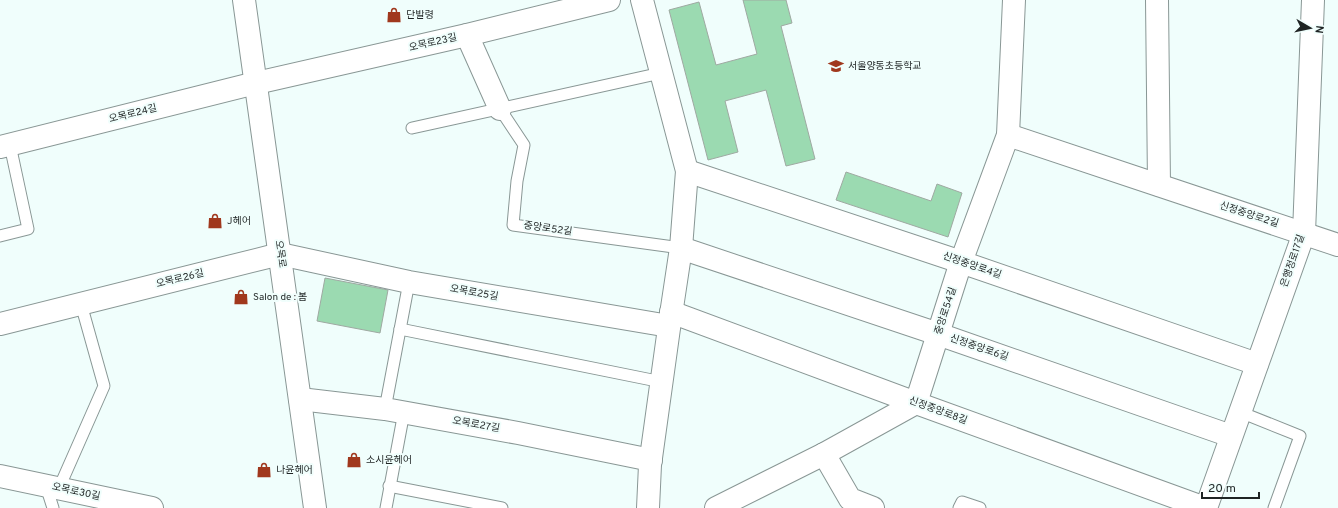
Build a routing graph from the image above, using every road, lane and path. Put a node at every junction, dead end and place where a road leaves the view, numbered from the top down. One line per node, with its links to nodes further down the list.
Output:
1 (244, 0): 9 (street, 오목로)
2 (609, 0): 7 (street, 오목로23길)
3 (642, 0): 8 (street)
4 (1014, 0): 12 (street, 중앙로54길)
5 (1157, 0): 15 (street)
6 (1314, 0): 16 (street, 은행정로17길)
7 (467, 35): 9 (street, 오목로23길); 10 (street)
8 (661, 73): 10 (lane); 14 (street)
9 (256, 83): 13 (street, 오목로24길); 20 (street, 오목로)
10 (500, 109): 11 (lane); 19 (lane, 중앙로52길)
11 (412, 128)
12 (1008, 135): 15 (street, 신정중앙로2길); 21 (street, 중앙로54길)
13 (5, 146): 17 (lane, 오목로24길)
14 (687, 171): 19 (street); 21 (street, 신정중앙로4길)
15 (1159, 185): 16 (street, 신정중앙로2길)
16 (1304, 233): 18 (street, 신정중앙로2길); 28 (street, 은행정로17길)
17 (0, 236)
18 (1338, 245)
19 (681, 248): 24 (street); 27 (street, 신정중앙로6길)
20 (280, 254): 22 (street, 오목로25길); 23 (street, 오목로26길); 30 (street, 오목로)
21 (962, 262): 27 (street, 중앙로54길); 28 (street, 신정중앙로4길)
22 (409, 282): 24 (street, 오목로25길); 26 (lane)
23 (81, 304): 25 (street, 오목로26길); 39 (lane)
24 (670, 319): 29 (street); 31 (street, 신정중앙로8길)
25 (0, 324)
26 (400, 329): 29 (lane); 32 (lane)
27 (938, 334): 31 (street, 중앙로54길); 34 (street, 신정중앙로6길)
28 (1257, 364): 33 (street, 은행정로17길)
29 (662, 382): 36 (street)
30 (300, 399): 32 (street, 오목로27길); 41 (street, 오목로)
31 (916, 403): 35 (street); 49 (street, 신정중앙로8길)
32 (394, 410): 36 (street, 오목로27길); 38 (lane)
33 (1240, 412): 34 (street, 은행정로17길); 50 (lane)
34 (1231, 436): 49 (street, 은행정로17길)
35 (824, 454): 45 (street); 46 (street)
36 (651, 460): 44 (street)
37 (0, 476): 39 (street, 오목로30길)
38 (389, 486): 42 (lane); 43 (lane)
39 (53, 494): 40 (street, 오목로30길)
40 (152, 508)
41 (315, 508)
42 (386, 508)
43 (502, 508)
44 (648, 508)
45 (716, 508)
46 (873, 508)
47 (959, 508): 48 (lane)
48 (980, 508)
49 (1206, 508)
50 (1274, 508)

